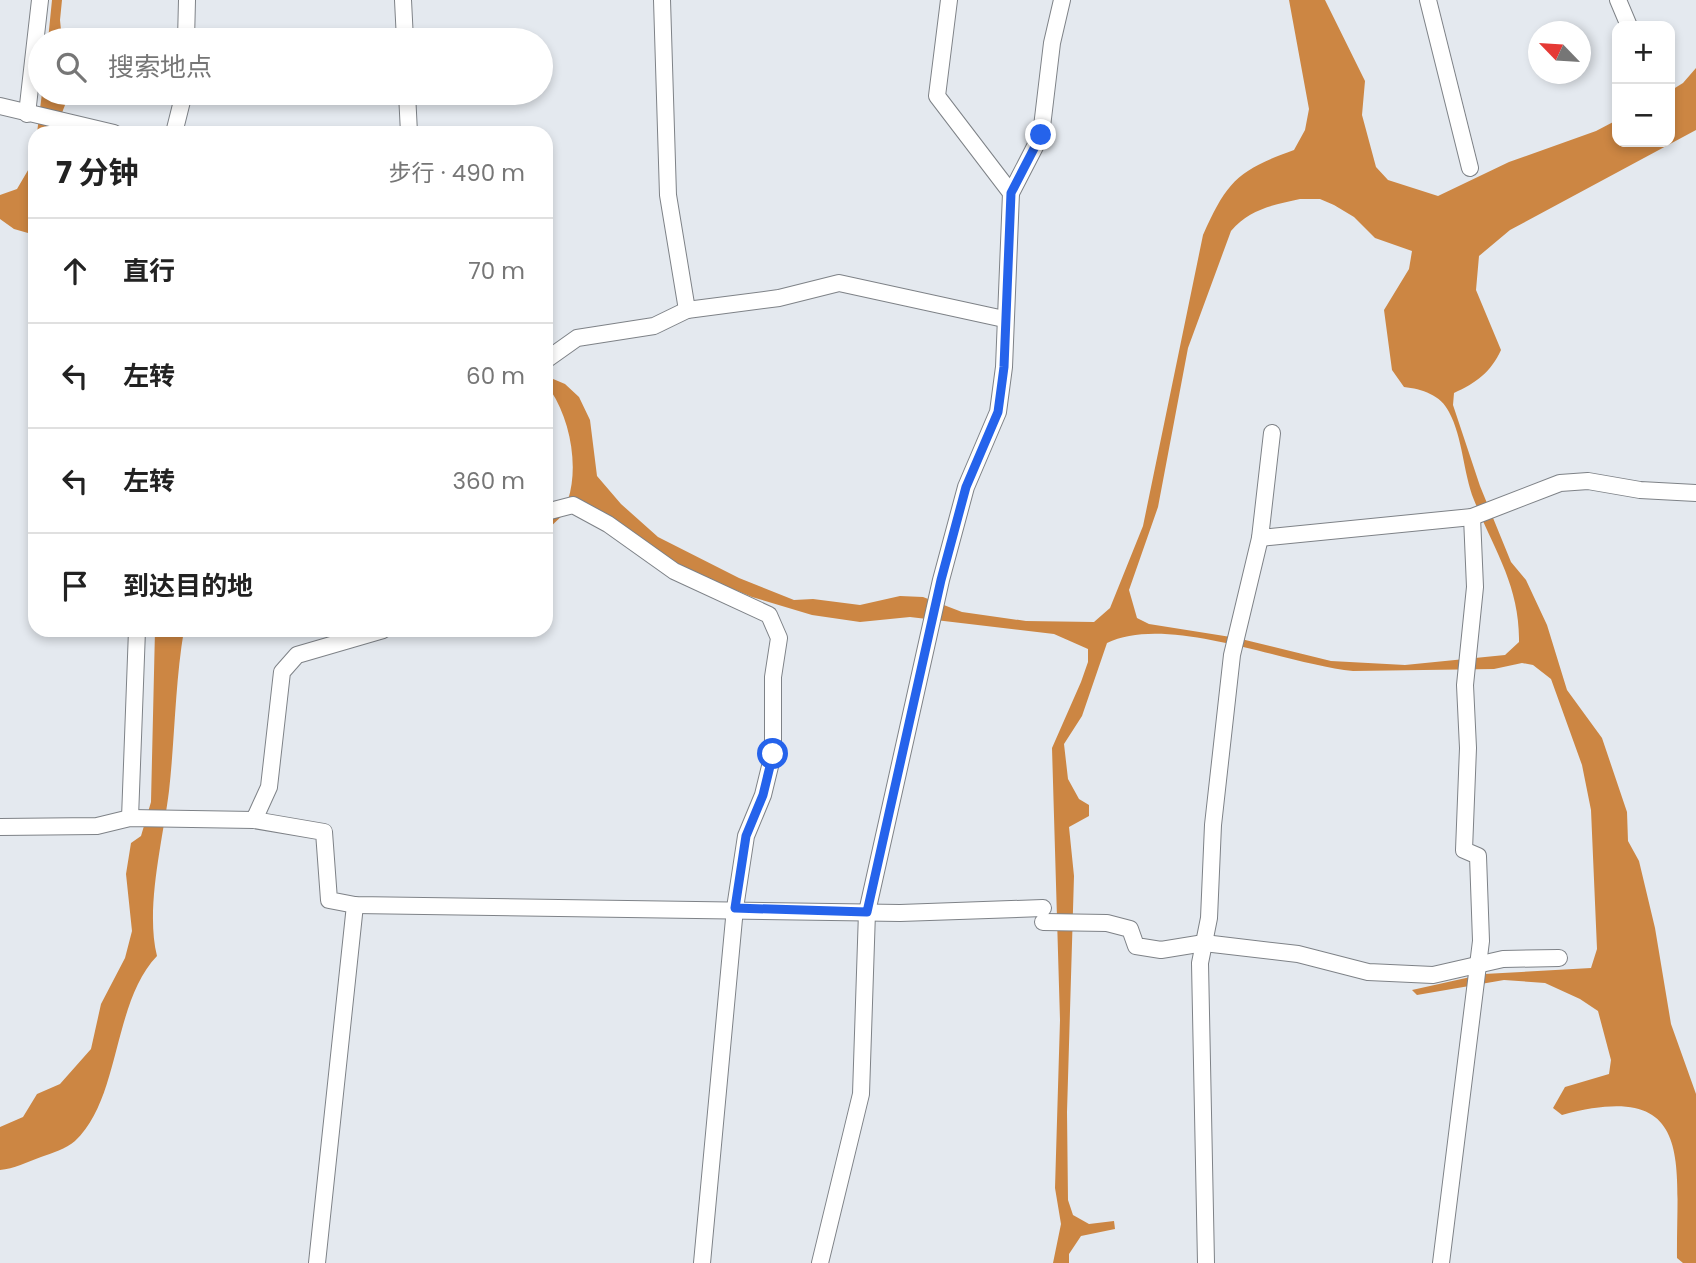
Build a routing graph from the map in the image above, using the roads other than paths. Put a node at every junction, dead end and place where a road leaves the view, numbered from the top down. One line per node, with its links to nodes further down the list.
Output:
1 (40, 0): 10 (street)
2 (187, 0): 11 (street)
3 (403, 0): 12 (street)
4 (662, 0): 23 (street)
5 (949, 0): 22 (street)
6 (1062, 0): 22 (street)
7 (1428, 0): 21 (street)
8 (1618, 0): 9 (street)
9 (1627, 21)
10 (37, 28)
11 (186, 28)
12 (404, 28)
13 (28, 105): 17 (street)
14 (181, 105): 19 (street)
15 (408, 105): 20 (street)
16 (0, 106): 17 (street)
17 (27, 114): 18 (street)
18 (82, 126)
19 (176, 126)
20 (409, 126)
21 (1470, 168)
22 (1011, 193): 24 (street)
23 (687, 310): 24 (street); 25 (street)
24 (1004, 319): 38 (street)
25 (553, 355)
26 (1272, 433): 30 (street)
27 (1696, 493): 29 (street)
28 (553, 510): 37 (street)
29 (1472, 517): 30 (street); 41 (street)
30 (1260, 538): 39 (street)
31 (136, 637): 33 (street)
32 (358, 637): 34 (street)
33 (130, 818): 34 (street); 35 (street)
34 (254, 820): 36 (street)
35 (0, 827)
36 (355, 905): 37 (street); 42 (street)
37 (735, 908): 38 (street); 43 (street)
38 (867, 912): 39 (street); 44 (street)
39 (1204, 943): 41 (street); 45 (street)
40 (1559, 958): 41 (street)
41 (1478, 965): 46 (street)
42 (317, 1263)
43 (702, 1263)
44 (820, 1263)
45 (1206, 1263)
46 (1441, 1263)

